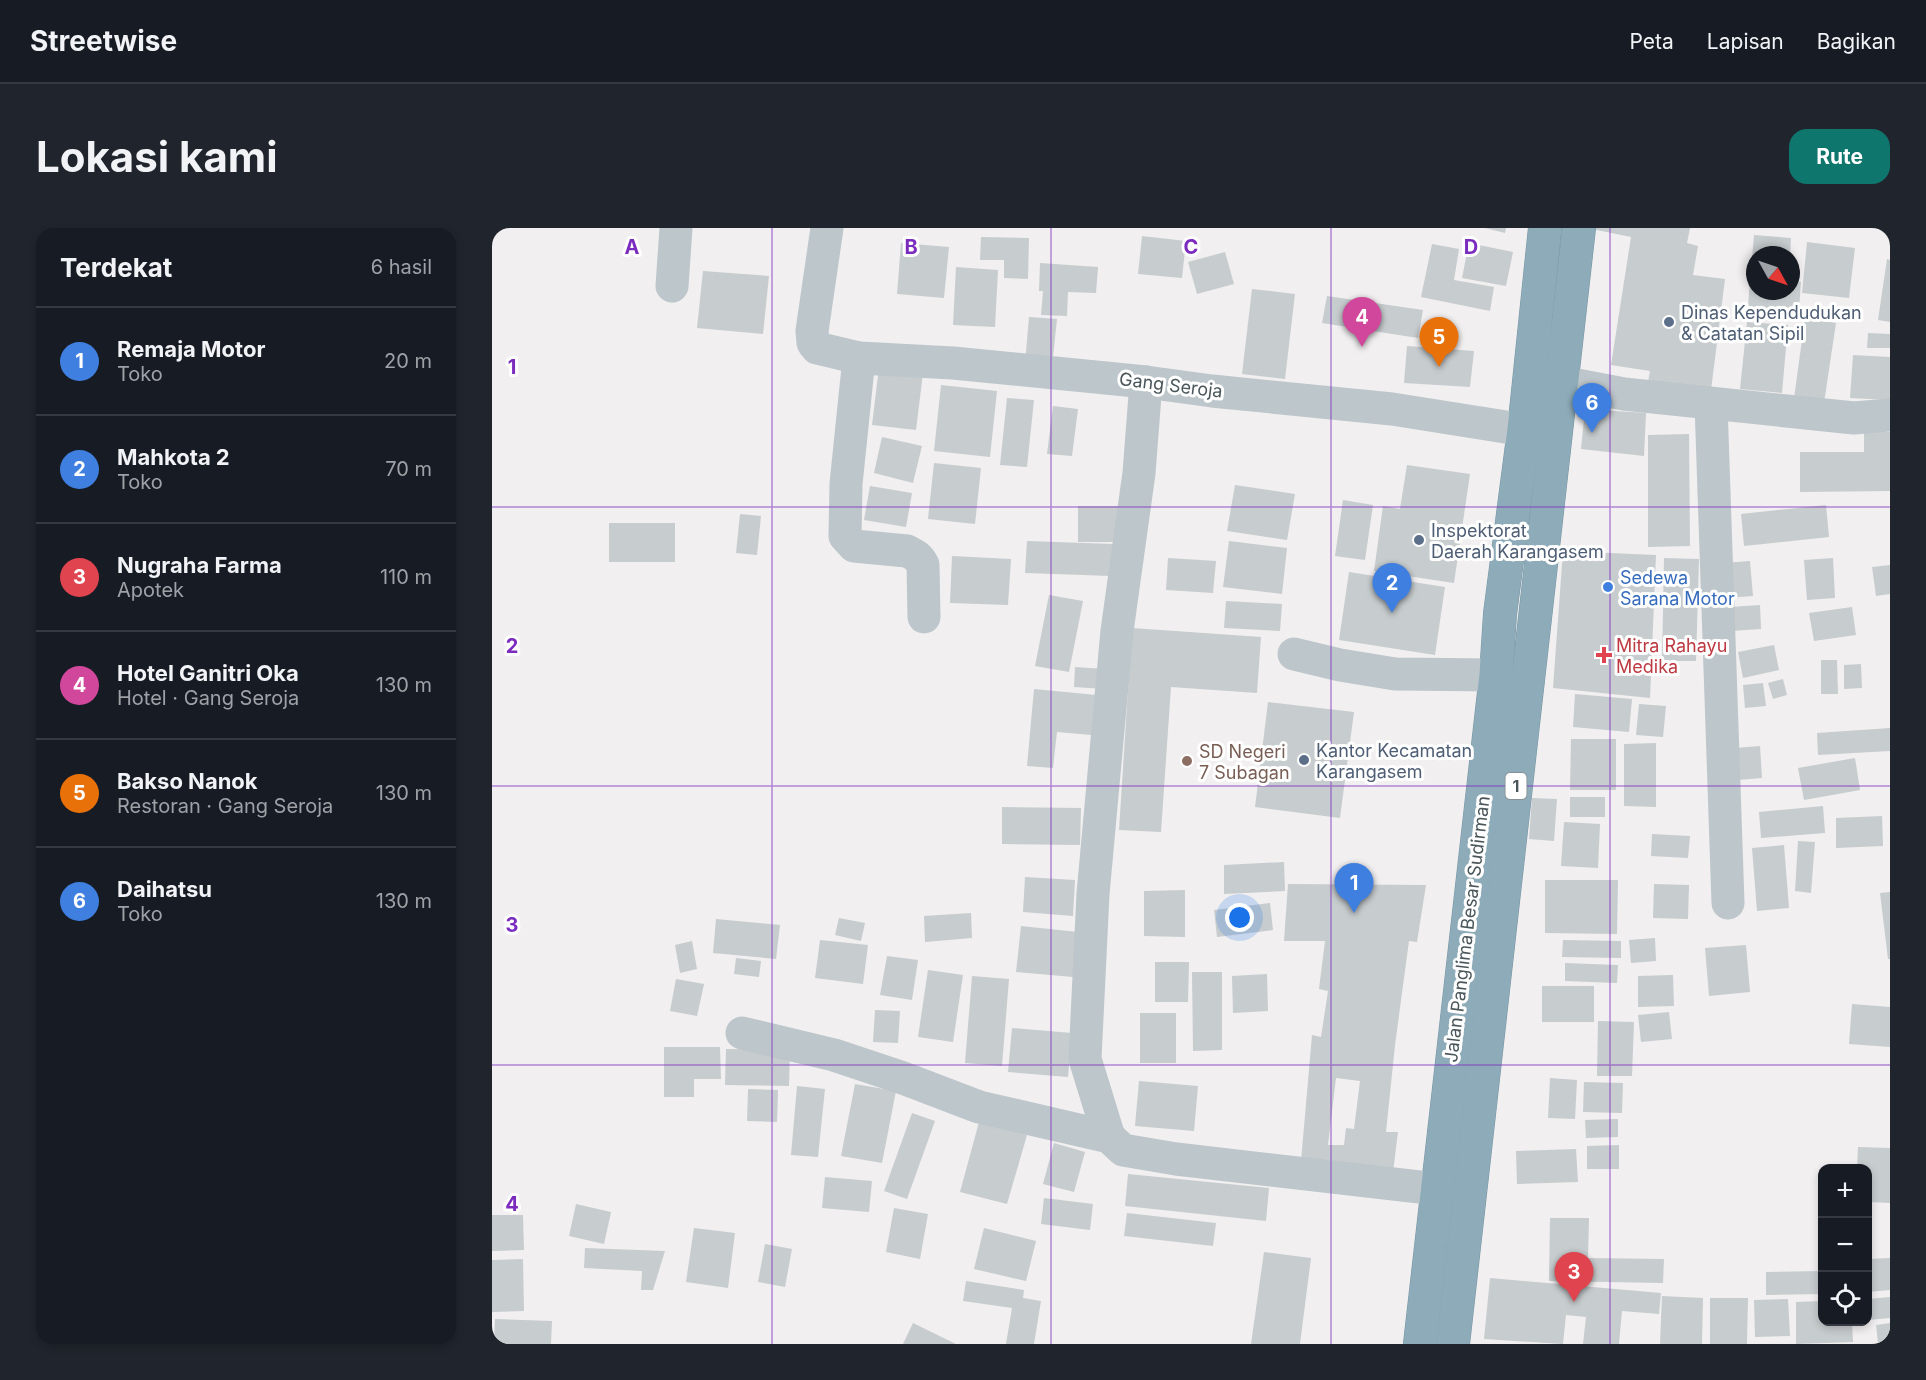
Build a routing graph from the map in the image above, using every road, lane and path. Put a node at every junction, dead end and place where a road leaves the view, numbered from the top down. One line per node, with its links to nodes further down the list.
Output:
1 (676, 228): 5 (street)
2 (827, 228): 6 (street, Gang Seroja)
3 (1545, 228): 11 (highway, Jalan Panglima Besar Sudirman / 1)
4 (1579, 228): 8 (highway, Jalan Panglima Besar Sudirman / 1)
5 (672, 285)
6 (859, 358): 7 (street, Gang Seroja); 13 (street)
7 (1146, 382): 11 (street, Gang Seroja); 19 (street)
8 (1561, 382): 9 (street); 14 (highway, Jalan Panglima Besar Sudirman / 1)
9 (1711, 404): 10 (street); 17 (street)
10 (1890, 415)
11 (1524, 430): 12 (highway, Jalan Panglima Besar Sudirman / 1)
12 (1500, 614): 14 (highway); 16 (highway, Jalan Panglima Besar Sudirman / 1)
13 (924, 617)
14 (1535, 617): 22 (highway, Jalan Panglima Besar Sudirman / 1)
15 (1294, 654): 16 (street)
16 (1496, 675): 20 (highway, Jalan Panglima Besar Sudirman / 1)
17 (1728, 903)
18 (741, 1033): 19 (street)
19 (1109, 1137): 20 (street)
20 (1437, 1190): 21 (highway, Jalan Panglima Besar Sudirman / 1)
21 (1420, 1344)
22 (1453, 1344)

